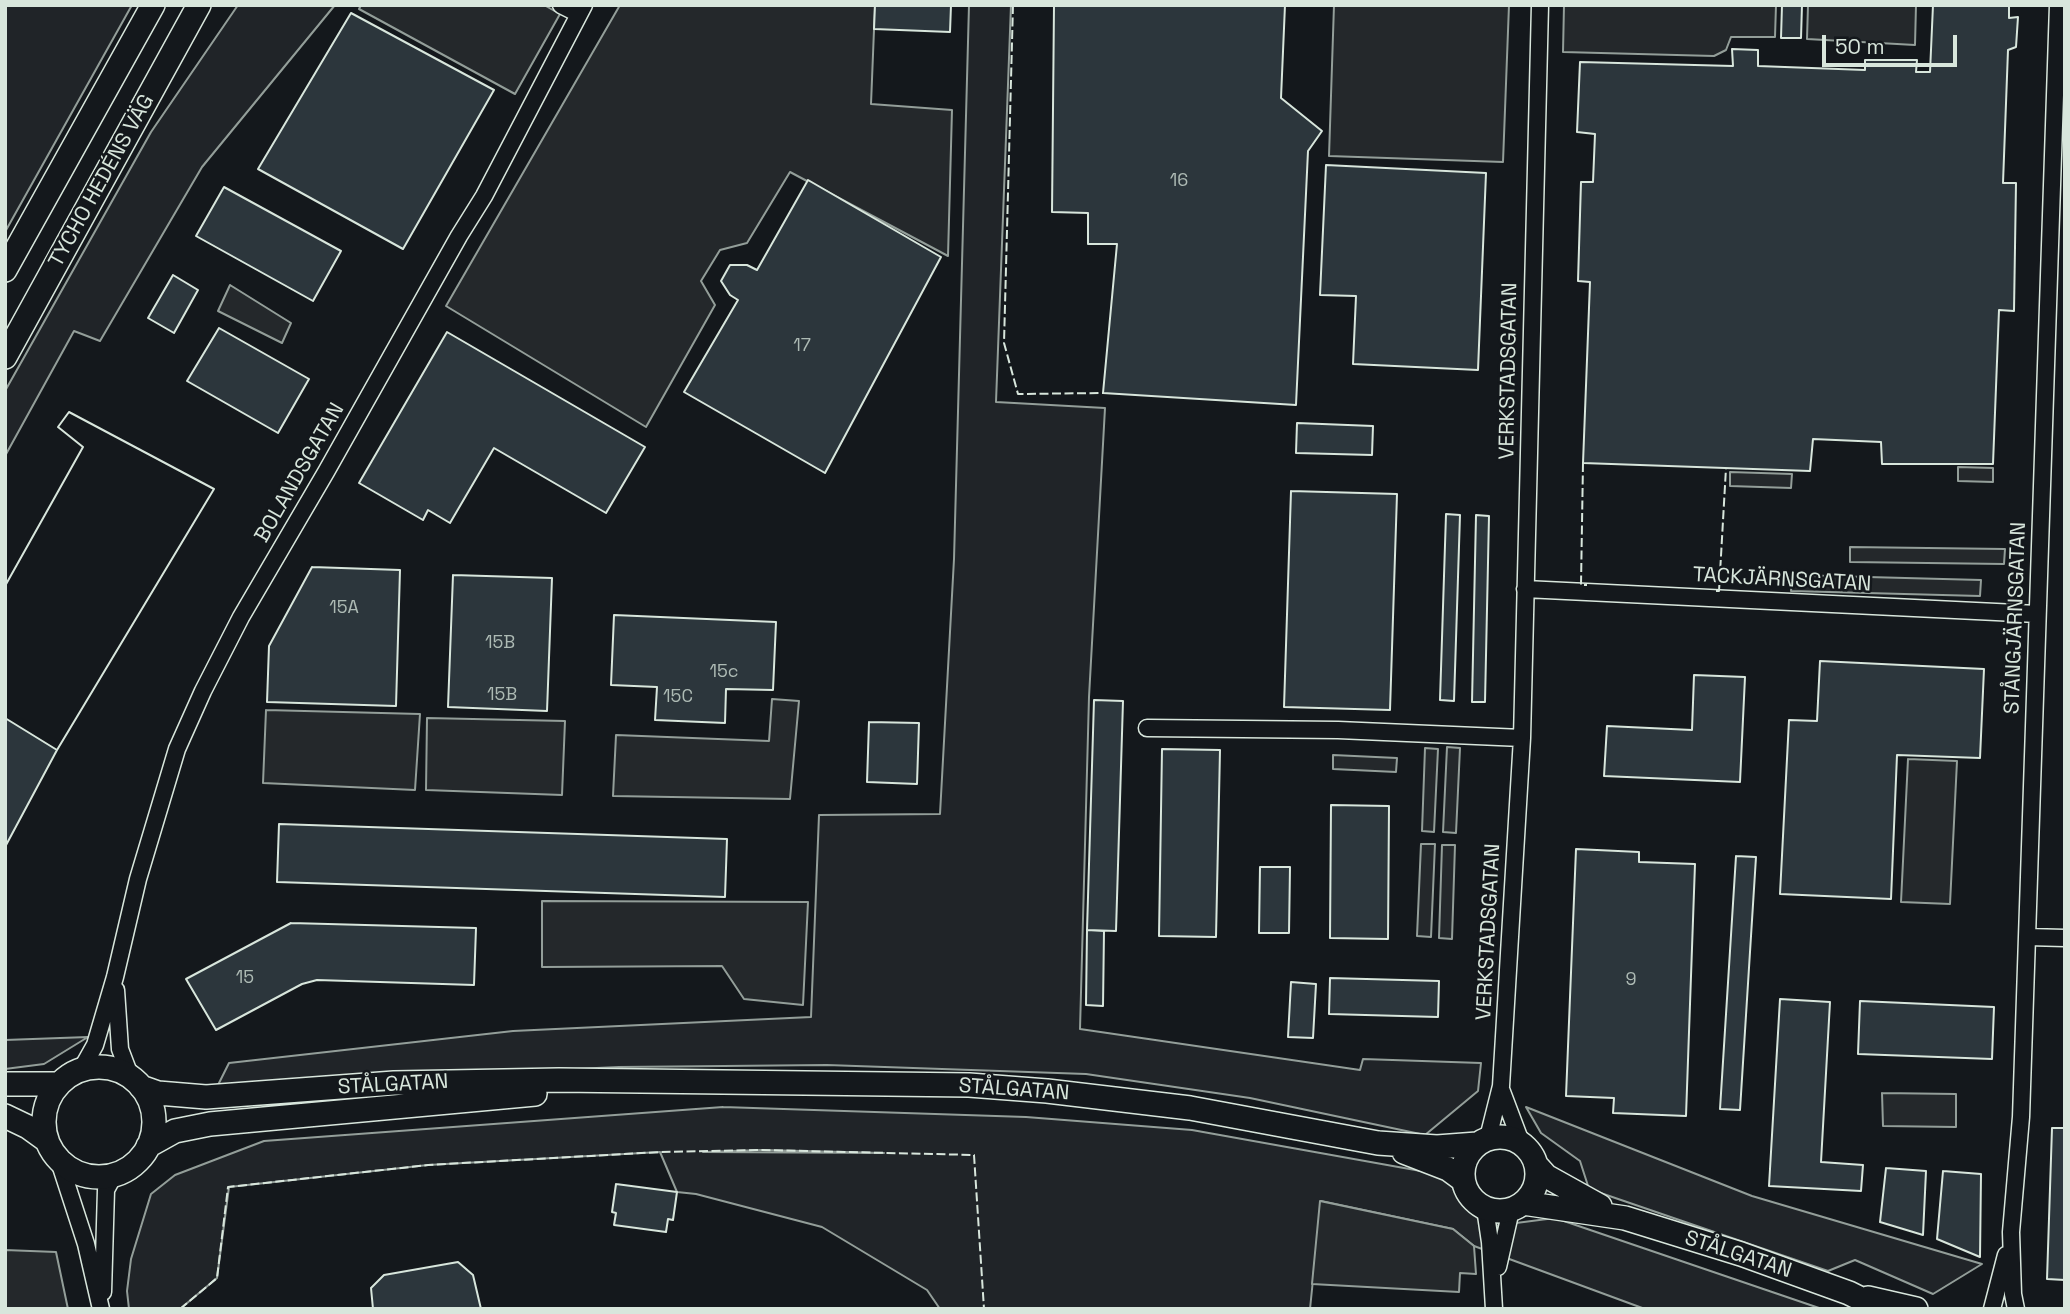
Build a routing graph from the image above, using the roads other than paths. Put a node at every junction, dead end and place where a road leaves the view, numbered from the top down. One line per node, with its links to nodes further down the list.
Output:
1 (153, 5): 7 (main road, TYCHO HEDÉNS VÄG)
2 (200, 5): 8 (main road, TYCHO HEDÉNS VÄG)
3 (561, 5): 6 (street, BOLANDSGATAN)
4 (1539, 5): 9 (street, VERKSTADSGATAN)
5 (2058, 5): 10 (street, STÅNGJÄRNSGATAN)
6 (582, 10): 15 (street, BOLANDSGATAN)
7 (5, 270)
8 (5, 358)
9 (1525, 589): 10 (street, TACKJÄRNSGATAN); 12 (street, VERKSTADSGATAN)
10 (2036, 614): 13 (street, STÅNGJÄRNSGATAN)
11 (1147, 728): 12 (street)
12 (1522, 738): 21 (street, VERKSTADSGATAN)
13 (2027, 937): 14 (street); 35 (street, STÅNGJÄRNSGATAN)
14 (2065, 937)
15 (115, 977): 16 (street, BOLANDSGATAN); 18 (street, BOLANDSGATAN)
16 (81, 1070): 18 (main road); 20 (main road)
17 (646, 1082): 18 (main road, STÅLGATAN); 26 (main road, STÅLGATAN); 27 (main road, STÅLGATAN)
18 (136, 1083): 27 (main road)
19 (5, 1084): 20 (main road)
20 (59, 1084): 23 (main road)
21 (1501, 1086): 24 (street, VERKSTADSGATAN); 25 (street, VERKSTADSGATAN)
22 (5, 1116): 23 (main road)
23 (46, 1140): 28 (main road)
24 (1483, 1141): 25 (main road); 26 (main road, STÅLGATAN); 31 (main road)
25 (1521, 1142): 29 (main road)
26 (1378, 1143): 31 (main road, STÅLGATAN)
27 (148, 1146): 30 (main road)
28 (59, 1161): 30 (main road); 38 (street)
29 (1537, 1166): 32 (main road); 34 (main road, STÅLGATAN)
30 (113, 1177): 38 (street)
31 (1463, 1180): 33 (main road)
32 (1517, 1206): 33 (main road); 34 (main road, STÅLGATAN); 37 (street)
33 (1485, 1208): 37 (street)
34 (1625, 1218): 36 (main road, STÅLGATAN)
35 (2011, 1232): 41 (street, STÅNGJÄRNSGATAN); 42 (street, STÅNGJÄRNSGATAN)
36 (1849, 1293): 39 (main road, STÅLGATAN); 40 (main road, STÅLGATAN)
37 (1494, 1301)
38 (102, 1309)
39 (1881, 1309)
40 (1916, 1309)
41 (1992, 1309)
42 (2016, 1309)

